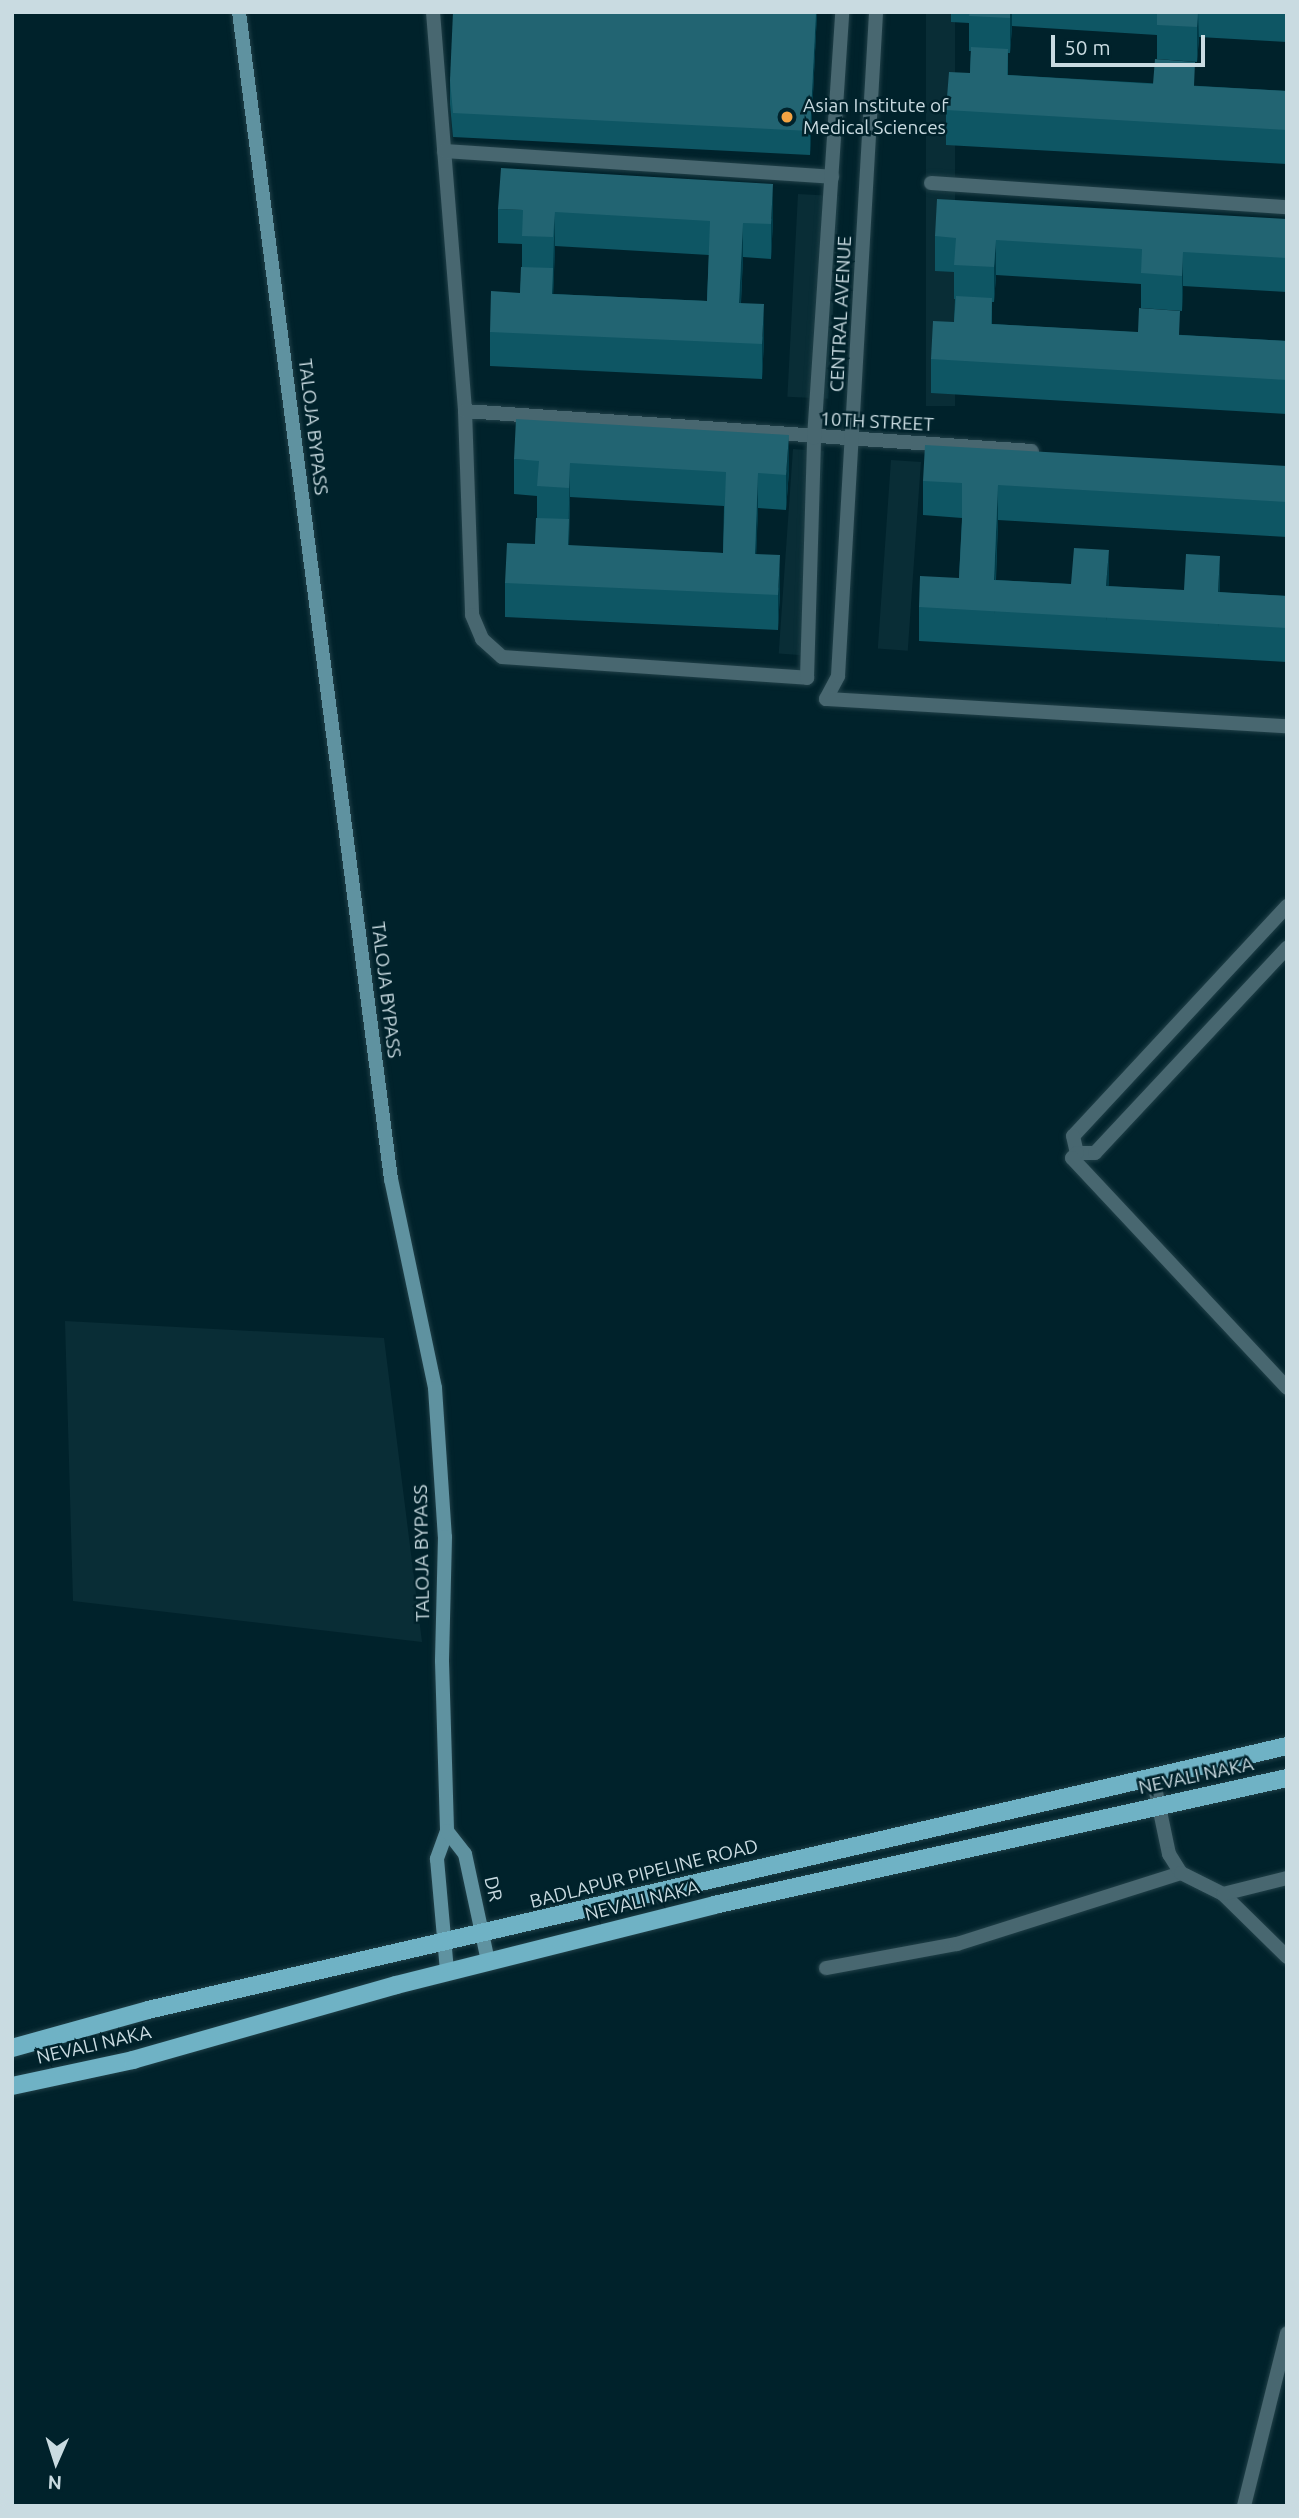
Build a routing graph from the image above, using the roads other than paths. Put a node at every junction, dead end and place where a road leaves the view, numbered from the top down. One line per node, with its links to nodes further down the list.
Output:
1 (239, 12): 24 (main road, TALOJA BYPASS)
2 (433, 12): 5 (street)
3 (842, 12): 6 (street, CENTRAL AVENUE)
4 (876, 12): 11 (street, CENTRAL AVENUE)
5 (444, 151): 6 (street); 9 (street)
6 (832, 177): 10 (street, CENTRAL AVENUE)
7 (931, 183): 8 (street)
8 (1287, 207)
9 (465, 411): 10 (street, 10TH STREET); 13 (street)
10 (814, 438): 11 (street, 10TH STREET); 13 (street, CENTRAL AVENUE)
11 (852, 440): 12 (street, 10TH STREET); 14 (street, CENTRAL AVENUE)
12 (1042, 452)
13 (807, 678): 14 (street)
14 (826, 699): 15 (street)
15 (1287, 726)
16 (1287, 906): 18 (street)
17 (1287, 948): 18 (street)
18 (1077, 1153): 19 (street)
19 (1287, 1388)
20 (1287, 1746): 21 (main road, BADLAPUR PIPELINE ROAD)
21 (1153, 1778): 23 (street); 28 (main road, BADLAPUR PIPELINE ROAD)
22 (1287, 1778): 23 (main road, NEVALI NAKA)
23 (1159, 1804): 25 (street); 31 (main road, NEVALI NAKA)
24 (447, 1831): 28 (main road, DR); 29 (main road, TALOJA BYPASS)
25 (1181, 1873): 27 (street); 32 (street)
26 (1287, 1878): 27 (street)
27 (1223, 1894): 30 (street)
28 (482, 1935): 29 (main road, BADLAPUR PIPELINE ROAD); 31 (main road, DR)
29 (441, 1945): 33 (main road, TALOJA BYPASS); 34 (main road, BADLAPUR PIPELINE ROAD)
30 (1287, 1957)
31 (488, 1961): 33 (main road, NEVALI NAKA)
32 (826, 1968)
33 (447, 1971): 35 (main road, NEVALI NAKA)
34 (12, 2048)
35 (12, 2086)
36 (1287, 2333): 37 (street)
37 (1244, 2506)

